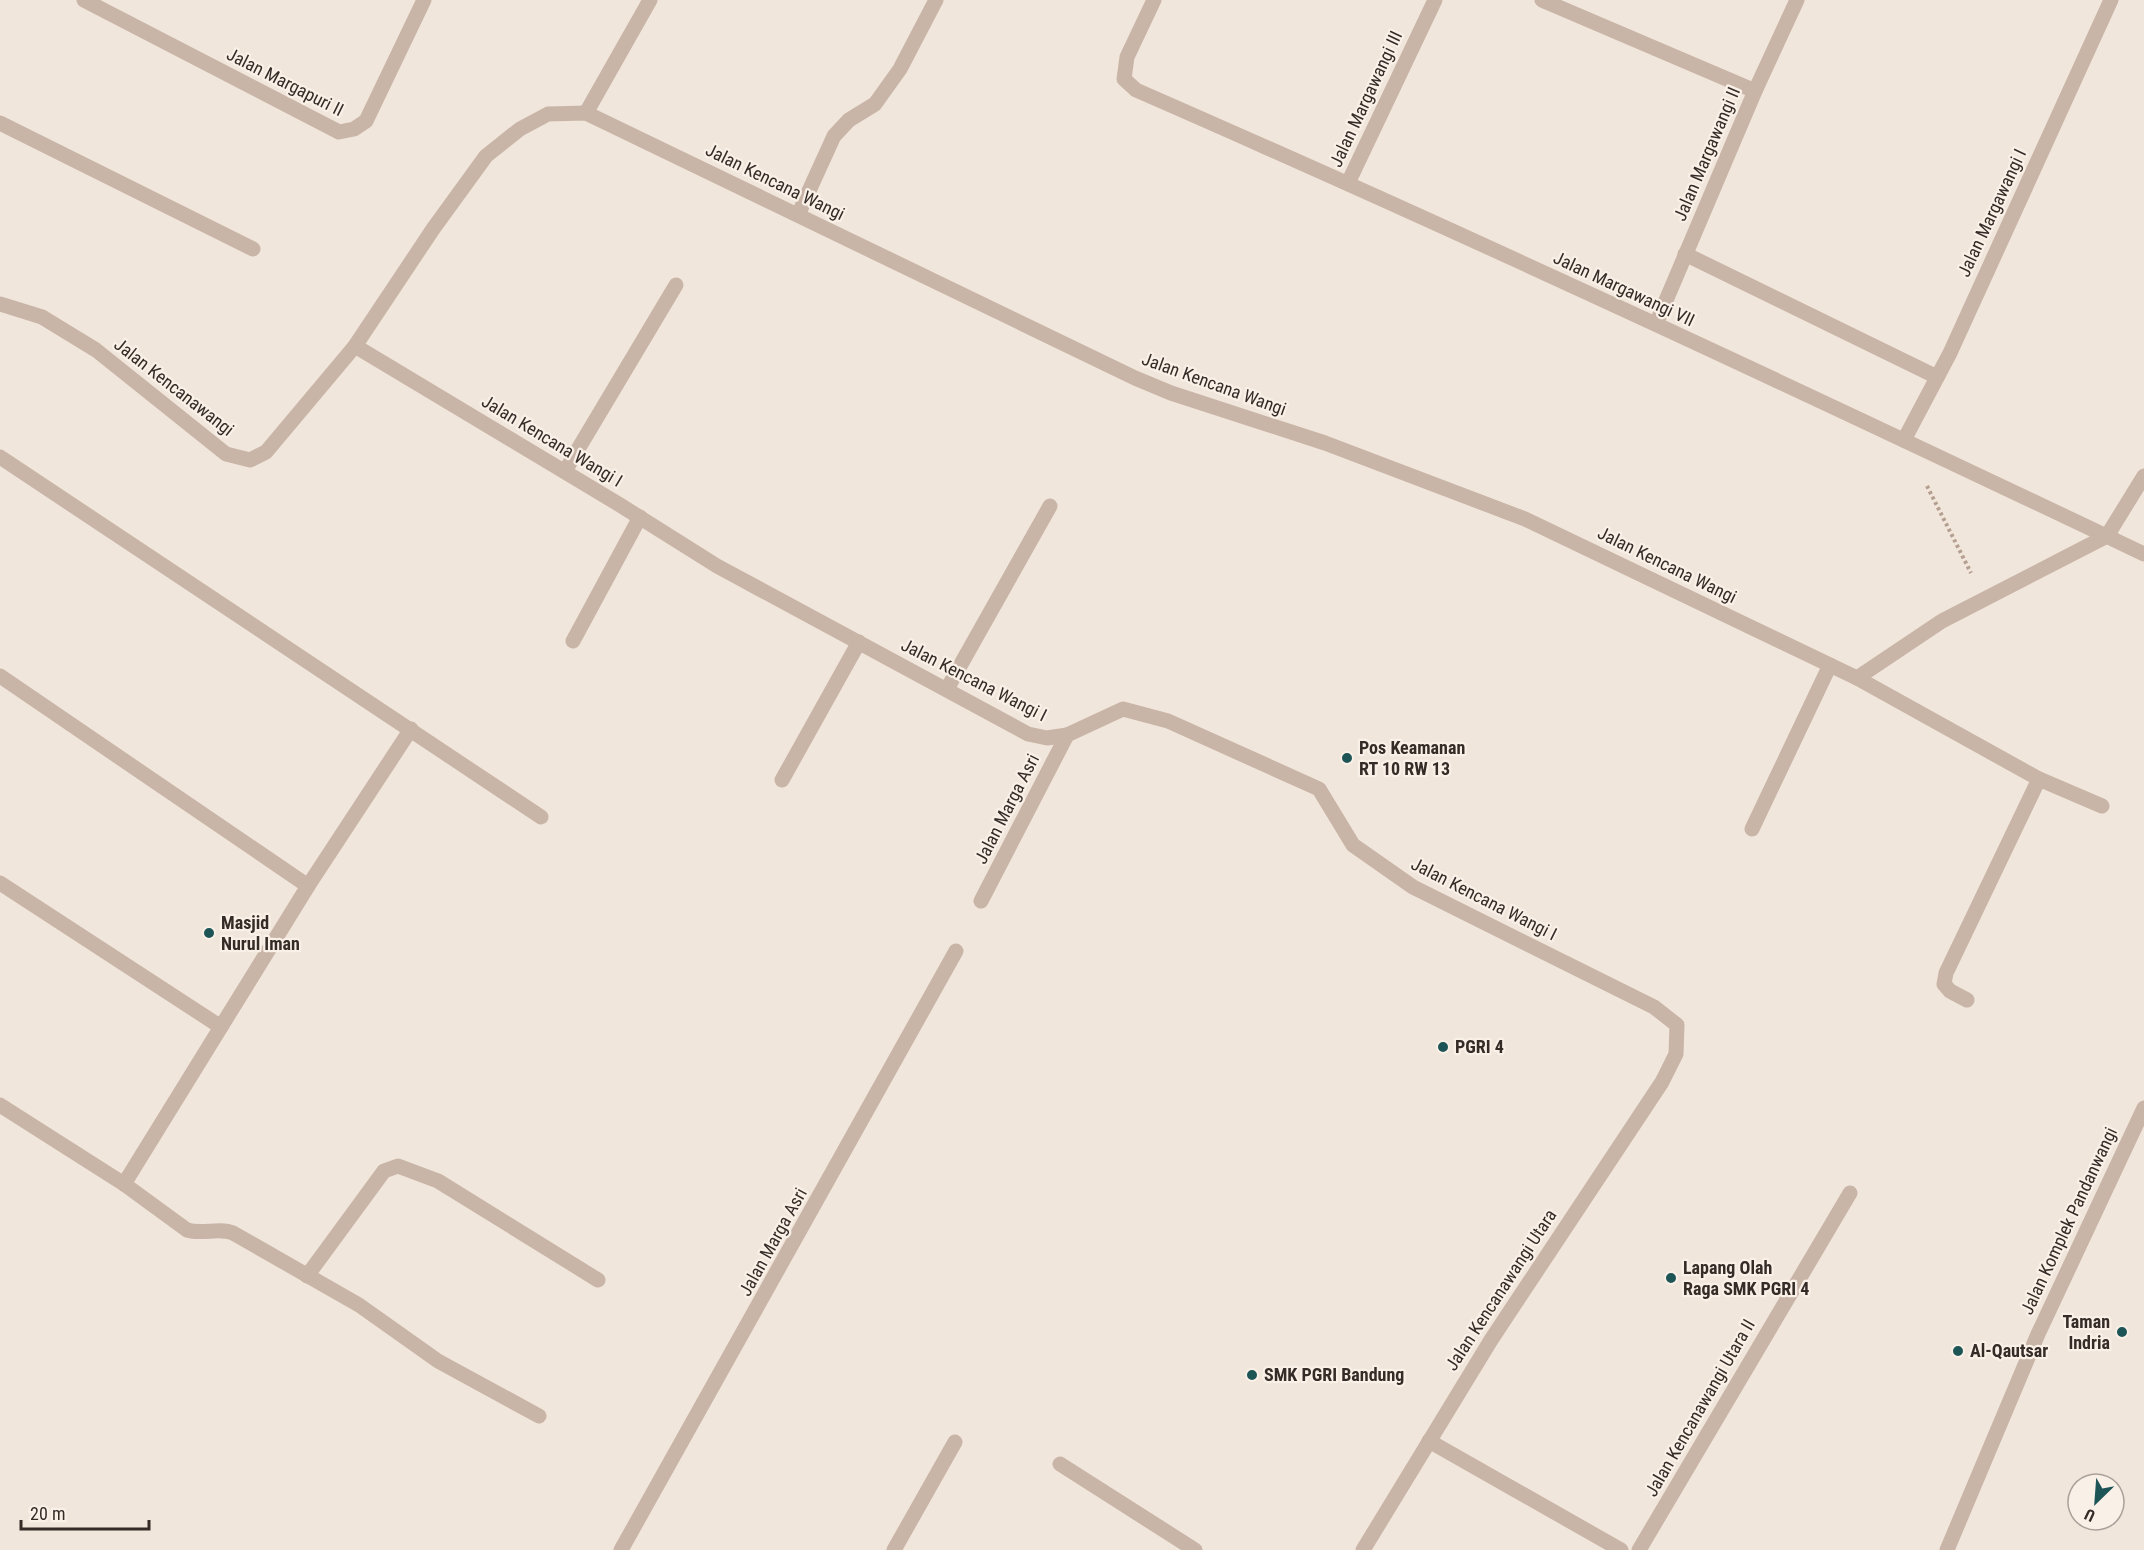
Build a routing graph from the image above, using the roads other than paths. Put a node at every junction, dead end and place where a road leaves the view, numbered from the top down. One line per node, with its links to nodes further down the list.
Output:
1 (84, 0): 2 (street, Jalan Margapuri II)
2 (424, 0)
3 (650, 0): 11 (street)
4 (936, 0): 14 (street)
5 (1155, 0): 13 (street, Jalan Margawangi VII)
6 (1435, 0): 13 (street, Jalan Margawangi III)
7 (1542, 0): 10 (street)
8 (1797, 0): 10 (street, Jalan Margawangi II)
9 (2111, 0): 21 (street, Jalan Margawangi I)
10 (1755, 90): 16 (street, Jalan Margawangi II)
11 (586, 113): 14 (street, Jalan Kencana Wangi); 20 (street, Jalan Kencana Wangi)
12 (0, 123): 15 (street)
13 (1348, 183): 19 (street, Jalan Margawangi VII)
14 (798, 215): 32 (street, Jalan Kencana Wangi)
15 (253, 249)
16 (1685, 254): 19 (street, Jalan Margawangi II); 21 (street)
17 (676, 285): 24 (street)
18 (0, 304): 20 (street, Jalan Kencanawangi)
19 (1656, 324): 22 (street, Jalan Margawangi VII)
20 (355, 346): 24 (street, Jalan Kencana Wangi I)
21 (1937, 377): 22 (street, Jalan Margawangi I)
22 (1904, 440): 28 (street, Jalan Margawangi VII)
23 (0, 457): 36 (street)
24 (565, 471): 27 (street, Jalan Kencana Wangi I)
25 (2144, 476): 28 (street)
26 (1050, 506): 35 (street)
27 (640, 517): 30 (street); 31 (street, Jalan Kencana Wangi I)
28 (2107, 536): 29 (street, Jalan Margawangi VII); 34 (street)
29 (2144, 554)
30 (573, 641)
31 (859, 642): 35 (street, Jalan Kencana Wangi I); 39 (street)
32 (1830, 665): 34 (street, Jalan Kencana Wangi); 42 (street)
33 (0, 676): 44 (street)
34 (1857, 678): 38 (street, Jalan Kencana Wangi)
35 (947, 689): 37 (street, Jalan Kencana Wangi I)
36 (411, 729): 41 (street); 44 (street)
37 (1067, 735): 45 (street, Jalan Marga Asri); 49 (street, Jalan Kencana Wangi I)
38 (2039, 779): 40 (street, Jalan Kencana Wangi); 47 (street)
39 (782, 780)
40 (2102, 806)
41 (541, 817)
42 (1752, 829)
43 (0, 883): 48 (street)
44 (308, 886): 48 (street)
45 (981, 902)
46 (956, 951): 60 (street, Jalan Marga Asri)
47 (1967, 1000)
48 (221, 1027): 52 (street)
49 (1676, 1054): 58 (street, Jalan Kencanawangi Utara)
50 (0, 1105): 52 (street)
51 (2144, 1108): 66 (street, Jalan Komplek Pandanwangi)
52 (124, 1184): 54 (street)
53 (1850, 1193): 65 (street, Jalan Kencanawangi Utara II)
54 (307, 1276): 55 (street); 56 (street)
55 (598, 1280)
56 (539, 1416)
57 (955, 1442): 61 (street)
58 (1429, 1442): 63 (street, Jalan Kencanawangi Utara); 64 (street)
59 (1060, 1464): 62 (street)
60 (621, 1550)
61 (894, 1550)
62 (1195, 1550)
63 (1363, 1550)
64 (1622, 1550)
65 (1640, 1550)
66 (1947, 1550)

